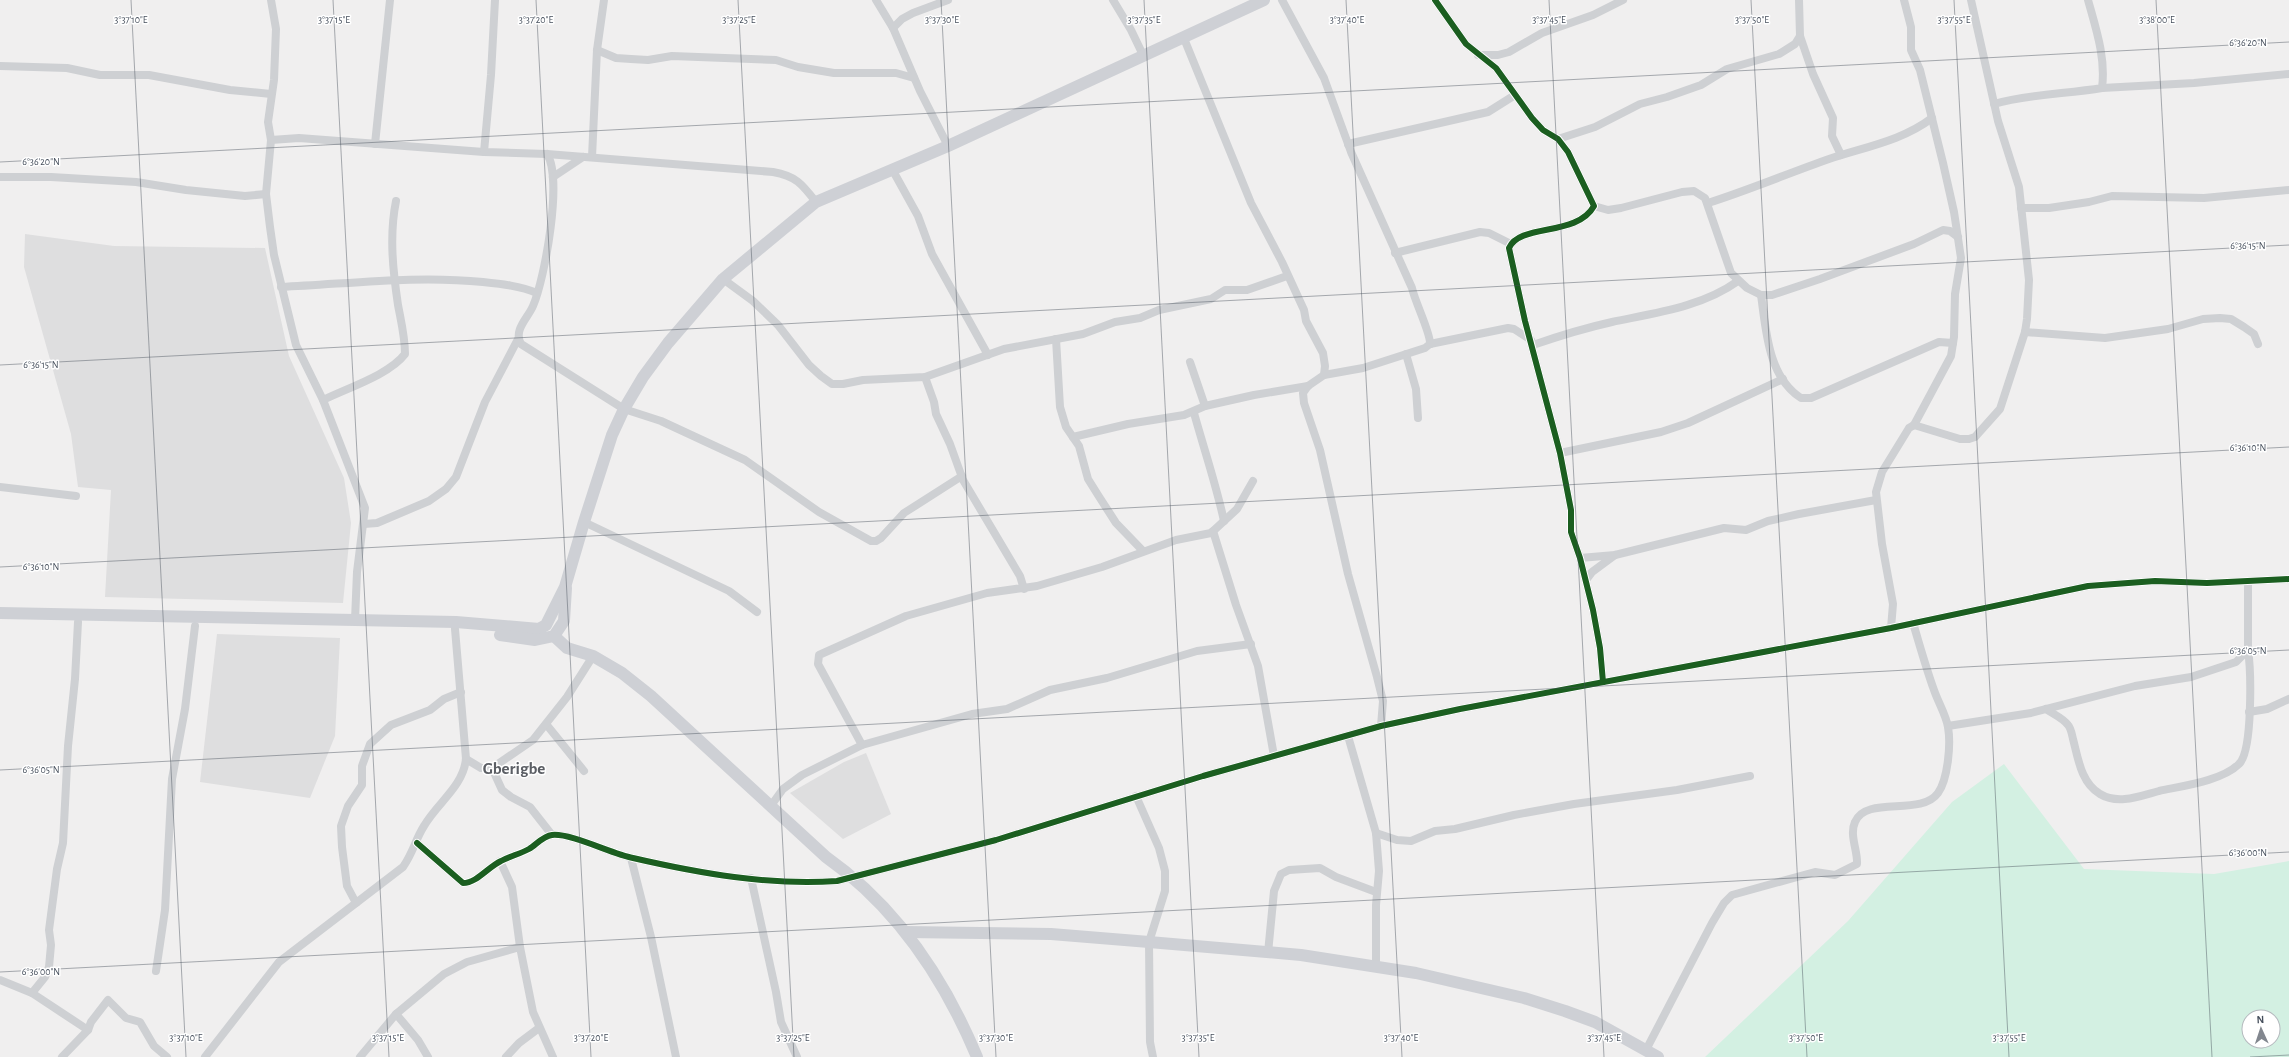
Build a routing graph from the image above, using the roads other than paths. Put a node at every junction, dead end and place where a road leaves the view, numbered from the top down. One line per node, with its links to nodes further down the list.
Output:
1 (270, 0): 26 (street)
2 (390, 0): 32 (street)
3 (495, 0): 35 (street)
4 (604, 0): 19 (street)
5 (876, 0): 16 (street)
6 (948, 0): 16 (street)
7 (1113, 0): 20 (street)
8 (1264, 0): 17 (main road)
9 (1282, 0): 33 (street)
10 (1435, 0): 21 (street)
11 (1623, 0): 21 (street)
12 (1799, 0): 18 (street)
13 (1904, 0): 29 (street)
14 (1970, 0): 28 (street)
15 (2088, 0): 25 (street)
16 (894, 28): 24 (street)
17 (1183, 36): 20 (main road); 53 (street)
18 (1800, 36): 30 (street); 37 (street)
19 (597, 50): 24 (street); 39 (street)
20 (1143, 55): 34 (main road)
21 (1477, 55): 27 (street)
22 (0, 66): 26 (street)
23 (2289, 74): 25 (street)
24 (914, 78): 34 (street)
25 (2102, 88): 28 (street)
26 (271, 94): 31 (street)
27 (1515, 95): 30 (street); 33 (street)
28 (1994, 104): 49 (street)
29 (1932, 118): 37 (street); 50 (street)
30 (1558, 139): 48 (street)
31 (271, 140): 32 (street); 44 (street)
32 (375, 144): 35 (street)
33 (1348, 144): 52 (street)
34 (948, 146): 40 (main road)
35 (484, 152): 36 (street)
36 (548, 154): 38 (street); 42 (street)
37 (1841, 155): 47 (street)
38 (583, 157): 39 (street); 42 (street)
39 (592, 157): 46 (street)
40 (892, 170): 46 (main road); 70 (street)
41 (0, 177): 44 (street)
42 (553, 177): 58 (street)
43 (2289, 190): 49 (street)
44 (266, 194): 57 (street)
45 (396, 201): 54 (street)
46 (816, 202): 55 (main road)
47 (1708, 203): 48 (street); 56 (street)
48 (1594, 206): 51 (street)
49 (2021, 208): 62 (street)
50 (1958, 237): 59 (street); 66 (street)
51 (1511, 244): 52 (street); 60 (street)
52 (1395, 253): 67 (street)
53 (1287, 276): 64 (street); 72 (street)
54 (394, 279): 57 (street); 58 (street); 76 (street)
55 (723, 279): 73 (street); 78 (main road)
56 (1738, 281): 59 (street); 65 (street)
57 (281, 287): 76 (street)
58 (537, 293): 63 (street)
59 (1761, 295): 74 (street)
60 (1525, 321): 61 (street); 65 (street)
61 (1518, 331): 65 (street); 67 (street)
62 (2025, 332): 68 (street); 81 (street)
63 (518, 339): 78 (street); 91 (street)
64 (1056, 339): 70 (street); 82 (street)
65 (1532, 343): 83 (street)
66 (1953, 343): 74 (street); 81 (street)
67 (1430, 344): 69 (street)
68 (2258, 344)
69 (1406, 354): 72 (street); 80 (street)
70 (988, 355): 73 (street)
71 (1190, 362): 77 (street)
72 (1324, 375): 75 (street)
73 (925, 377): 84 (street)
74 (1783, 379): 83 (street)
75 (1308, 386): 77 (street); 120 (street)
76 (323, 400): 91 (street)
77 (1206, 406): 79 (street)
78 (624, 409): 84 (street); 90 (main road)
79 (1194, 413): 82 (street); 89 (street)
80 (1418, 418)
81 (1914, 425): 88 (street)
82 (1073, 437): 93 (street)
83 (1560, 453): 95 (street)
84 (962, 476): 100 (street)
85 (1253, 481): 89 (street)
86 (0, 487): 87 (street)
87 (76, 496)
88 (1876, 500): 94 (street); 108 (street)
89 (1224, 520): 92 (street)
90 (584, 522): 99 (main road); 101 (street)
91 (364, 524): 103 (street)
92 (1213, 532): 93 (street); 111 (street)
93 (1143, 551): 100 (street)
94 (1615, 556): 95 (street); 97 (street)
95 (1580, 558): 97 (street)
96 (2289, 579): 98 (street)
97 (1586, 580): 114 (street)
98 (2248, 582): 106 (street); 112 (street)
99 (566, 587): 103 (main road); 110 (main road)
100 (1024, 589): 123 (street)
101 (757, 612)
102 (0, 613): 103 (main road)
103 (355, 620)
104 (0, 621): 105 (main road)
105 (78, 622): 107 (main road); 147 (street)
106 (1913, 623): 108 (street); 121 (street)
107 (195, 626): 109 (main road); 145 (street)
108 (1891, 628): 114 (street)
109 (455, 629): 110 (main road); 115 (street)
110 (554, 636): 113 (main road)
111 (1251, 644): 123 (street); 124 (street)
112 (2248, 650): 117 (street); 118 (street)
113 (593, 656): 119 (street); 130 (main road)
114 (1603, 682): 120 (street)
115 (461, 692): 125 (street); 139 (street)
116 (2289, 699): 118 (street)
117 (2046, 709): 118 (street); 121 (street)
118 (2249, 712)
119 (546, 724): 126 (street); 127 (street)
120 (1381, 726): 122 (street)
121 (1948, 726): 151 (street)
122 (1348, 736): 124 (street); 131 (street)
123 (862, 746): 130 (street)
124 (1274, 756): 129 (street)
125 (466, 759): 126 (street); 133 (street)
126 (492, 768): 132 (street)
127 (584, 771)
128 (1750, 776): 131 (street)
129 (1136, 796): 137 (street); 141 (street)
130 (770, 807): 137 (main road)
131 (1376, 833): 138 (street)
132 (552, 835): 134 (street); 135 (street)
133 (417, 843): 135 (street); 139 (street)
134 (631, 858): 136 (street); 159 (street)
135 (500, 861): 142 (street)
136 (751, 878): 137 (street); 160 (street)
137 (855, 878): 140 (main road)
138 (1376, 892): 143 (street); 144 (street)
139 (356, 903): 154 (street)
140 (906, 932): 141 (main road); 161 (main road)
141 (1149, 942): 143 (main road); 162 (street)
142 (520, 947): 148 (street); 149 (street)
143 (1268, 953): 144 (main road)
144 (1376, 967): 151 (main road)
145 (156, 971)
146 (0, 980): 147 (street)
147 (32, 993): 150 (street)
148 (396, 1014): 155 (street); 156 (street)
149 (539, 1028): 157 (street); 158 (street)
150 (88, 1030): 152 (street); 153 (street)
151 (1646, 1050): 163 (main road)
152 (62, 1057)
153 (167, 1057)
154 (205, 1057)
155 (360, 1057)
156 (428, 1057)
157 (506, 1057)
158 (553, 1057)
159 (676, 1057)
160 (797, 1057)
161 (977, 1057)
162 (1153, 1057)
163 (1658, 1057)

